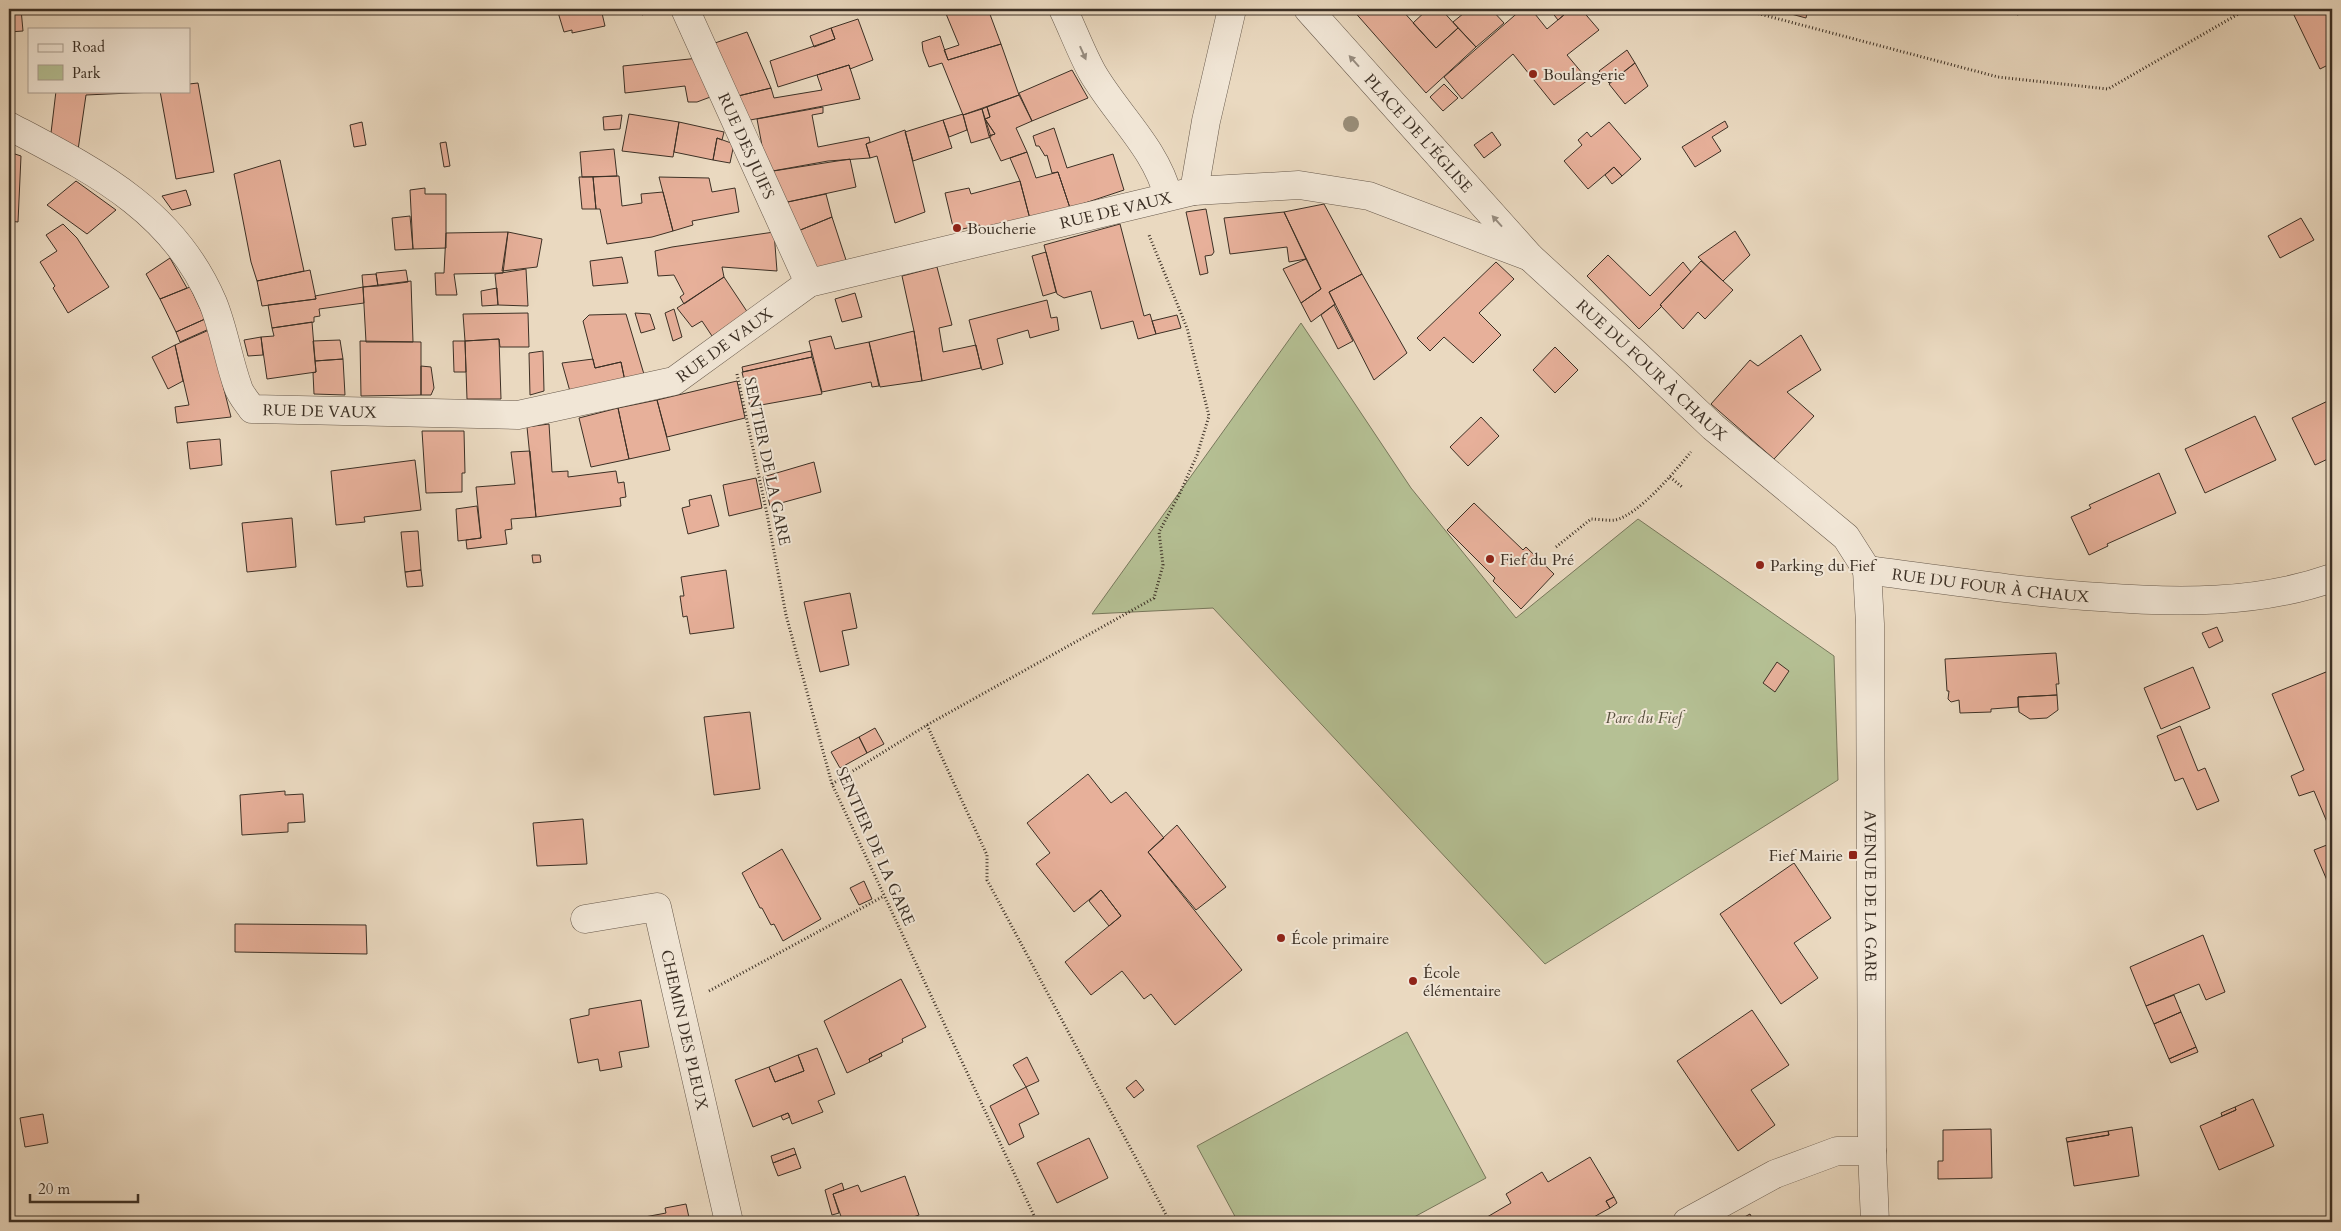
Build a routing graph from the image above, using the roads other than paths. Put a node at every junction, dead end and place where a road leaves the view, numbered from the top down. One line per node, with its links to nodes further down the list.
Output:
1 (685, 9): 9 (street, RUE DES JUIFS)
2 (1063, 9): 7 (street, one-way to 7)
3 (1232, 9): 6 (street)
4 (1308, 9): 8 (street, PLACE DE L'ÉGLISE, one-way to 4)
5 (9, 126): 9 (street, RUE DE VAUX)
6 (1194, 191): 7 (street, RUE DE VAUX); 8 (street, RUE DE VAUX)
7 (1168, 196): 9 (street, RUE DE VAUX)
8 (1530, 257): 10 (street, RUE DU FOUR À CHAUX)
9 (809, 283)
10 (1867, 570): 11 (street, RUE DU FOUR À CHAUX); 13 (street, AVENUE DE LA GARE)
11 (2332, 578)
12 (585, 919): 14 (street, CHEMIN DES PLEUX)
13 (1872, 1151): 15 (street); 16 (street, AVENUE DE LA GARE)
14 (729, 1222)
15 (1687, 1222)
16 (1875, 1222)

